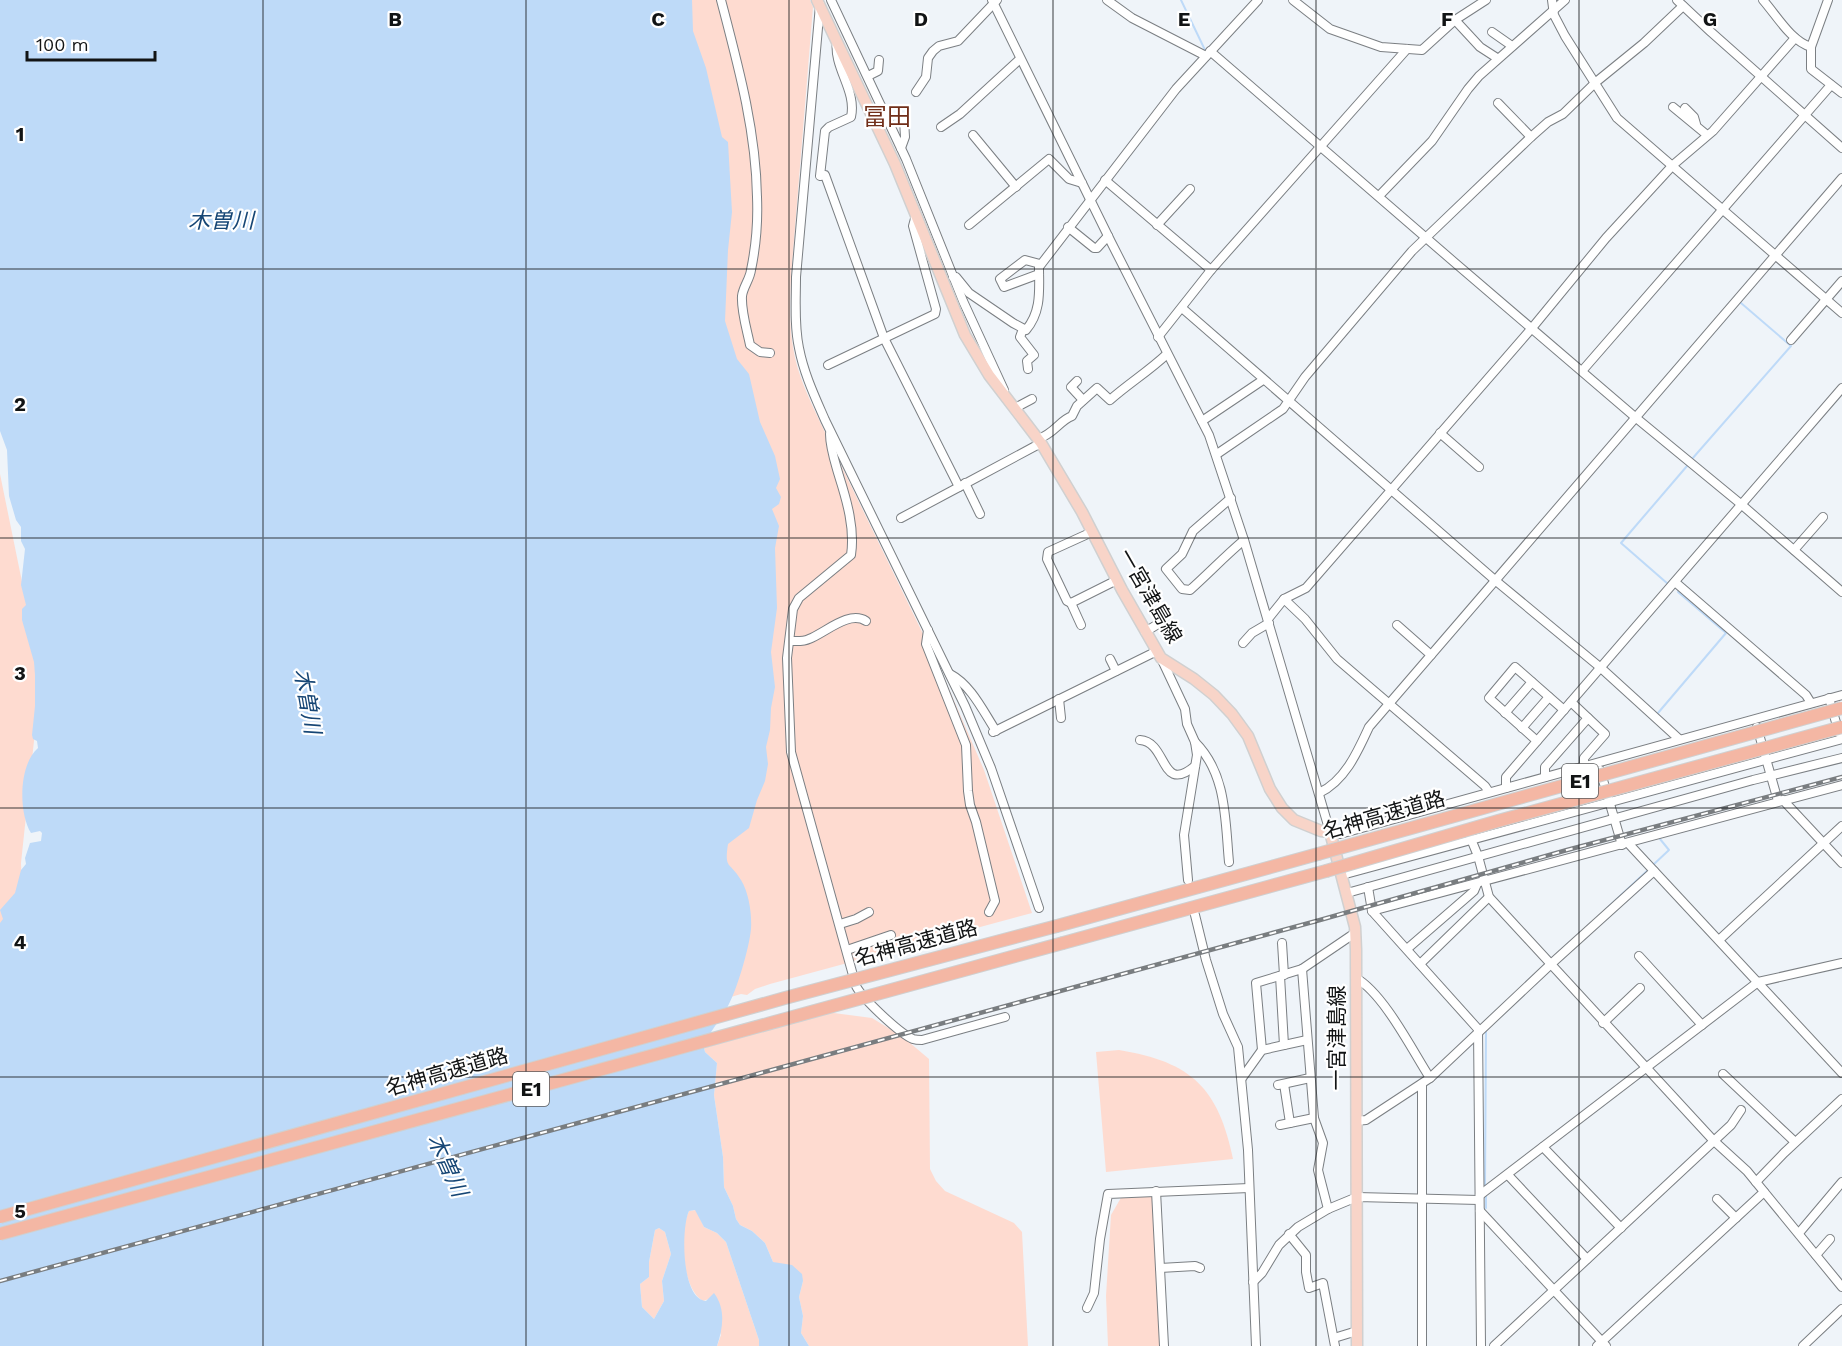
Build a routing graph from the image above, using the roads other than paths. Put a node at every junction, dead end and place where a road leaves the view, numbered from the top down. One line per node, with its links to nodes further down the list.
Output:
1 (721, 0): 73 (street)
2 (831, 0): 25 (street)
3 (1107, 0): 21 (street)
4 (1258, 0): 21 (street)
5 (1293, 0): 20 (street)
6 (1486, 0): 14 (street)
7 (1564, 0): 13 (street)
8 (1763, 0): 16 (street)
9 (1828, 0): 19 (street)
10 (994, 1): 23 (street); 29 (street)
11 (819, 2): 17 (main road, 一宮津島線); 88 (street)
12 (1680, 3): 26 (street); 27 (street)
13 (1553, 4): 18 (street); 27 (street)
14 (1455, 20): 20 (street); 22 (street)
15 (1492, 32): 18 (street)
16 (1795, 38): 19 (street); 26 (street)
17 (837, 41): 53 (main road, 一宮津島線); 71 (street)
18 (1512, 46): 22 (street)
19 (1811, 47): 28 (street)
20 (1407, 49): 41 (street)
21 (1208, 54): 41 (street); 46 (street)
22 (1497, 58): 50 (street)
23 (1020, 59): 37 (street); 47 (street)
24 (879, 60): 25 (street)
25 (868, 76): 42 (street)
26 (1761, 77): 34 (street); 39 (street)
27 (1596, 82): 40 (street); 44 (street)
28 (1831, 85): 30 (street); 34 (street)
29 (916, 92)
30 (1842, 93)
31 (1497, 103): 40 (street)
32 (1673, 107): 36 (street)
33 (1685, 108): 36 (street)
34 (1804, 115): 43 (street); 52 (street)
35 (904, 120): 42 (street)
36 (1696, 126): 39 (street)
37 (941, 127)
38 (973, 135): 48 (street)
39 (1707, 135): 44 (street)
40 (1531, 137): 58 (street)
41 (1321, 146): 50 (street); 61 (street)
42 (901, 148): 63 (street)
43 (1842, 148)
44 (1672, 165): 52 (street); 68 (street)
45 (1842, 178): 59 (street)
46 (1105, 180): 51 (street); 55 (street)
47 (1082, 183): 48 (street); 51 (street)
48 (1016, 187): 54 (street)
49 (1190, 189): 55 (street)
50 (1379, 196): 58 (street)
51 (1090, 199): 56 (street); 57 (street)
52 (1724, 209): 59 (street); 77 (street)
53 (916, 215): 71 (street); 82 (main road, 一宮津島線)
54 (969, 225)
55 (1157, 225): 61 (street)
56 (1068, 227): 57 (street); 60 (street)
57 (1108, 236): 70 (street)
58 (1426, 238): 68 (street); 84 (street)
59 (1777, 255): 65 (street); 86 (street)
60 (1040, 264): 62 (street); 62 (street)
61 (1211, 270): 66 (street)
62 (1039, 274): 69 (street)
63 (953, 277): 69 (street); 82 (street)
64 (1842, 281): 65 (street)
65 (1826, 299): 67 (street); 72 (street)
66 (1182, 308): 70 (street); 78 (street)
67 (1842, 313)
68 (1532, 328): 77 (street); 89 (street)
69 (1023, 329): 76 (street)
70 (1158, 337): 74 (street)
71 (884, 338): 75 (street); 93 (street)
72 (1791, 340)
73 (770, 353)
74 (1167, 354): 83 (street); 87 (street)
75 (828, 365)
76 (1028, 369)
77 (1582, 371): 86 (street)
78 (1263, 380): 84 (street); 87 (street)
79 (1077, 381): 83 (street)
80 (1842, 388): 96 (street)
81 (1023, 392): 85 (street)
82 (1008, 399): 85 (main road, 一宮津島線)
83 (1083, 400): 90 (street)
84 (1288, 401): 91 (street); 94 (street)
85 (1024, 404): 90 (main road, 一宮津島線)
86 (1635, 417): 96 (street); 104 (street)
87 (1202, 421): 91 (street)
88 (830, 430): 114 (street); 116 (street)
89 (1440, 433): 92 (street); 94 (street)
90 (1039, 441): 93 (street); 100 (main road, 一宮津島線)
91 (1216, 454): 95 (street)
92 (1479, 467)
93 (962, 485): 97 (street); 99 (street)
94 (1392, 490): 104 (street); 107 (street)
95 (1231, 498): 101 (street); 101 (street)
96 (1743, 505): 102 (street); 105 (street)
97 (980, 514)
98 (1823, 516): 102 (street)
99 (901, 518)
100 (1092, 532): 103 (main road, 一宮津島線); 108 (street)
101 (1244, 540): 110 (street)
102 (1794, 550): 106 (street)
103 (1117, 580): 108 (street); 115 (main road, 一宮津島線)
104 (1496, 581): 119 (street); 121 (street)
105 (1675, 582): 121 (street); 130 (street)
106 (1842, 592)
107 (1284, 599): 110 (street); 131 (street)
108 (1071, 603): 112 (street)
109 (866, 621): 116 (street)
110 (1268, 621): 117 (street); 154 (street)
111 (1158, 624): 115 (street)
112 (1081, 625)
113 (1397, 625): 119 (street)
114 (928, 630): 123 (street); 176 (street)
115 (1146, 633): 118 (main road, 一宮津島線)
116 (789, 640): 178 (street)
117 (1243, 643)
118 (1159, 655): 122 (street); 143 (street); 159 (main road, 一宮津島線)
119 (1431, 655): 131 (street)
120 (1110, 659): 122 (street)
121 (1601, 668): 129 (street); 140 (street)
122 (1116, 671): 128 (street)
123 (950, 674): 128 (street); 173 (street)
124 (1532, 682): 126 (street); 134 (street); 134 (street)
125 (1842, 695): 127 (street)
126 (1549, 697): 133 (street); 138 (street)
127 (1829, 698): 130 (street); 139 (street)
128 (1059, 699): 135 (street)
129 (1571, 702): 133 (street); 136 (street)
130 (1811, 703): 137 (street)
131 (1389, 705): 153 (street); 154 (street)
132 (1842, 708): 228 (highway, 名神高速道路 / E1, bridge)
133 (1564, 710): 142 (street)
134 (1505, 712): 138 (street)
135 (1061, 718)
136 (1588, 718): 147 (street); 150 (street)
137 (1755, 718): 140 (street); 145 (street)
138 (1522, 728): 142 (street)
139 (1841, 735): 145 (street); 232 (highway, 名神高速道路 / E1, bridge)
140 (1679, 739): 146 (street)
141 (1140, 740): 148 (street)
142 (1538, 741): 152 (street)
143 (1195, 742): 148 (street); 164 (street)
144 (1842, 758): 149 (street)
145 (1767, 760): 149 (street); 155 (street)
146 (1598, 762): 147 (street); 155 (street)
147 (1584, 765): 150 (street)
148 (1195, 766): 168 (street)
149 (1771, 776): 156 (street); 157 (street)
150 (1545, 777): 152 (street)
151 (1842, 785): 156 (street)
152 (1506, 788): 153 (street)
153 (1489, 792): 159 (street)
154 (1319, 793): 159 (street)
155 (1609, 801): 157 (street); 160 (street)
156 (1781, 801): 161 (street); 162 (street)
157 (1614, 819): 162 (street); 163 (street)
158 (1842, 826): 161 (street)
159 (1330, 832): 167 (main road, 一宮津島線)
160 (1471, 839): 163 (street); 167 (street)
161 (1823, 843): 165 (street); 181 (street)
162 (1625, 844): 166 (street); 169 (street)
163 (1478, 856): 169 (street); 170 (street)
164 (1229, 862)
165 (1842, 863)
166 (1654, 871): 181 (street); 188 (street)
167 (1342, 875): 171 (main road, 一宮津島線)
168 (1188, 880)
169 (1481, 883): 172 (street); 174 (street); 183 (street)
170 (1368, 887): 171 (street); 174 (street)
171 (1347, 893): 179 (main road, 一宮津島線)
172 (1489, 897): 187 (street); 188 (street)
173 (1039, 908)
174 (1372, 911): 183 (street)
175 (869, 912): 178 (street)
176 (989, 912)
177 (1195, 915): 205 (street)
178 (840, 924): 184 (street)
179 (1355, 933): 189 (street); 191 (main road, 一宮津島線)
180 (891, 935): 184 (street)
181 (1719, 940): 192 (street)
182 (1282, 944): 190 (street)
183 (1407, 949): 187 (street)
184 (847, 950): 194 (street)
185 (1640, 956): 196 (street)
186 (1842, 963): 192 (street)
187 (1420, 964): 197 (street)
188 (1551, 964): 195 (street); 197 (street)
189 (1302, 969): 190 (street); 198 (street)
190 (1282, 975): 199 (street); 200 (street)
191 (1356, 978): 206 (street); 210 (main road, 一宮津島線)
192 (1758, 982): 196 (street); 202 (street)
193 (1640, 987): 195 (street)
194 (1005, 1017)
195 (1603, 1023): 201 (street)
196 (1702, 1025): 201 (street)
197 (1479, 1033): 206 (street); 224 (street)
198 (1307, 1040): 199 (street); 204 (street)
199 (1284, 1045): 200 (street)
200 (1262, 1050): 205 (street)
201 (1646, 1069): 213 (street); 215 (street)
202 (1842, 1073)
203 (1723, 1074): 214 (street)
204 (1310, 1077): 209 (street); 211 (street)
205 (1242, 1078): 219 (street)
206 (1426, 1081): 210 (street); 223 (street)
207 (1842, 1099): 214 (street)
208 (1741, 1110): 213 (street)
209 (1314, 1118): 211 (street); 226 (street)
210 (1356, 1121): 222 (main road, 一宮津島線)
211 (1290, 1122): 212 (street)
212 (1280, 1125)
213 (1713, 1140): 217 (street); 230 (street)
214 (1795, 1142): 217 (street)
215 (1543, 1147): 216 (street); 230 (street)
216 (1508, 1175): 224 (street); 236 (street)
217 (1756, 1182): 221 (street)
218 (1842, 1182): 231 (street)
219 (1249, 1188): 220 (street); 239 (street)
220 (1156, 1191): 237 (street); 242 (street)
221 (1764, 1192): 229 (street); 231 (street)
222 (1357, 1197): 223 (street); 226 (street); 244 (main road, 一宮津島線)
223 (1422, 1198): 224 (street); 250 (street)
224 (1479, 1198): 227 (street)
225 (1717, 1199): 229 (street)
226 (1328, 1209): 233 (street)
227 (1479, 1211): 241 (street); 251 (street)
228 (0, 1217)
229 (1736, 1218): 246 (street)
230 (1621, 1228): 236 (street)
231 (1799, 1233): 235 (street)
232 (0, 1234)
233 (1289, 1234): 239 (street); 245 (street)
234 (1830, 1239): 235 (street)
235 (1816, 1255): 240 (street)
236 (1587, 1258): 241 (street)
237 (1160, 1268): 238 (street); 247 (street)
238 (1200, 1268)
239 (1253, 1282): 248 (street)
240 (1842, 1287)
241 (1553, 1289): 246 (street); 252 (street)
242 (1087, 1308)
243 (1842, 1309): 253 (street)
244 (1357, 1331): 245 (street); 249 (main road, 一宮津島線)
245 (1335, 1342)
246 (1602, 1344)
247 (1164, 1346)
248 (1256, 1346)
249 (1357, 1346)
250 (1422, 1346)
251 (1481, 1346)
252 (1494, 1346)
253 (1803, 1346)

